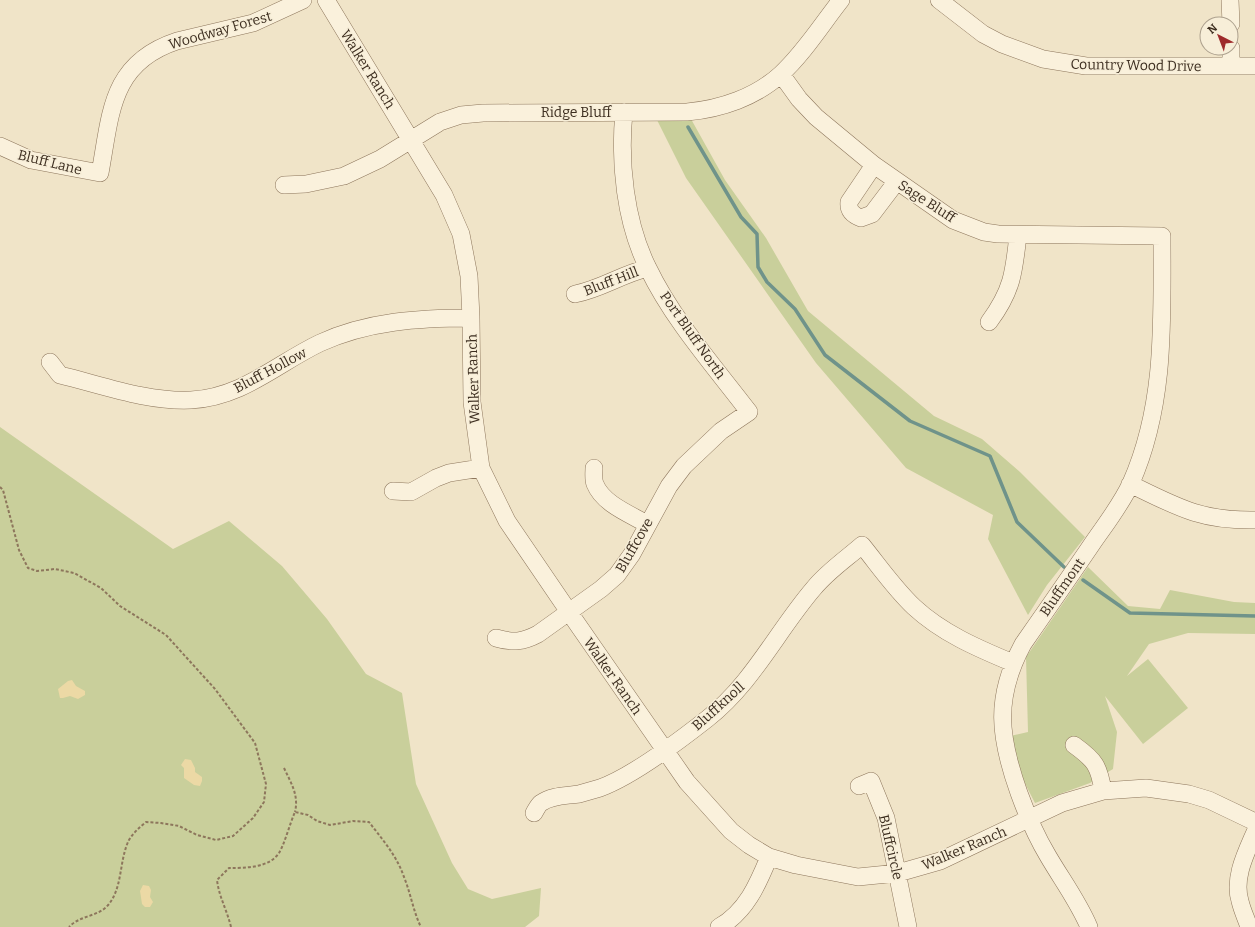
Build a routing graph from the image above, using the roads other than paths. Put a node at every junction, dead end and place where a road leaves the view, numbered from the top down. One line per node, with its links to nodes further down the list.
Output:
1 (303, 0): 15 (street, Woodway Forest)
2 (326, 0): 12 (street, Walker Ranch)
3 (841, 0): 10 (street, Ridge Bluff)
4 (939, 0): 8 (street, Country Wood Drive)
5 (1230, 0): 6 (street)
6 (1231, 16)
7 (1231, 56): 8 (street)
8 (1231, 66): 9 (street, Country Wood Drive)
9 (1255, 66)
10 (781, 74): 11 (street, Ridge Bluff); 14 (street, Sage Bluff)
11 (624, 112): 12 (street, Ridge Bluff); 20 (street, Port Bluff North)
12 (412, 140): 17 (street, Ridge Bluff); 22 (street, Walker Ranch)
13 (0, 146): 15 (street, Bluff Lane)
14 (874, 165): 16 (street, Sage Bluff); 16 (street)
15 (100, 173)
16 (897, 181): 18 (street, Sage Bluff)
17 (284, 185)
18 (1018, 235): 19 (street, Sage Bluff); 23 (street)
19 (1162, 236): 28 (street, Bluffmont)
20 (648, 268): 21 (street, Bluff Hill); 25 (street, Port Bluff North)
21 (575, 294)
22 (471, 318): 24 (street, Bluff Hollow); 26 (street, Walker Ranch)
23 (989, 322)
24 (50, 362)
25 (750, 412): 31 (street, Bluffcove)
26 (481, 468): 29 (street); 32 (street, Walker Ranch)
27 (594, 468): 31 (street)
28 (1130, 484): 30 (street); 34 (street, Bluffmont)
29 (393, 491)
30 (1255, 520)
31 (647, 524): 32 (street, Bluffcove)
32 (569, 612): 33 (street, Bluffcove); 36 (street, Walker Ranch)
33 (496, 638)
34 (1013, 663): 36 (street, Bluffknoll); 40 (street, Bluffmont)
35 (1074, 745): 38 (street)
36 (664, 749): 39 (street, Bluffknoll); 43 (street, Walker Ranch)
37 (859, 786): 44 (street, Bluffcircle)
38 (1103, 791): 40 (street, Walker Ranch); 41 (street, Walker Ranch)
39 (534, 813)
40 (1029, 820): 44 (street, Walker Ranch); 47 (street, Bluffmont)
41 (1255, 822)
42 (1255, 832): 48 (street)
43 (769, 857): 44 (street, Walker Ranch); 45 (street)
44 (898, 873): 46 (street, Bluffcircle)
45 (719, 927)
46 (908, 927)
47 (1089, 927)
48 (1249, 927)

